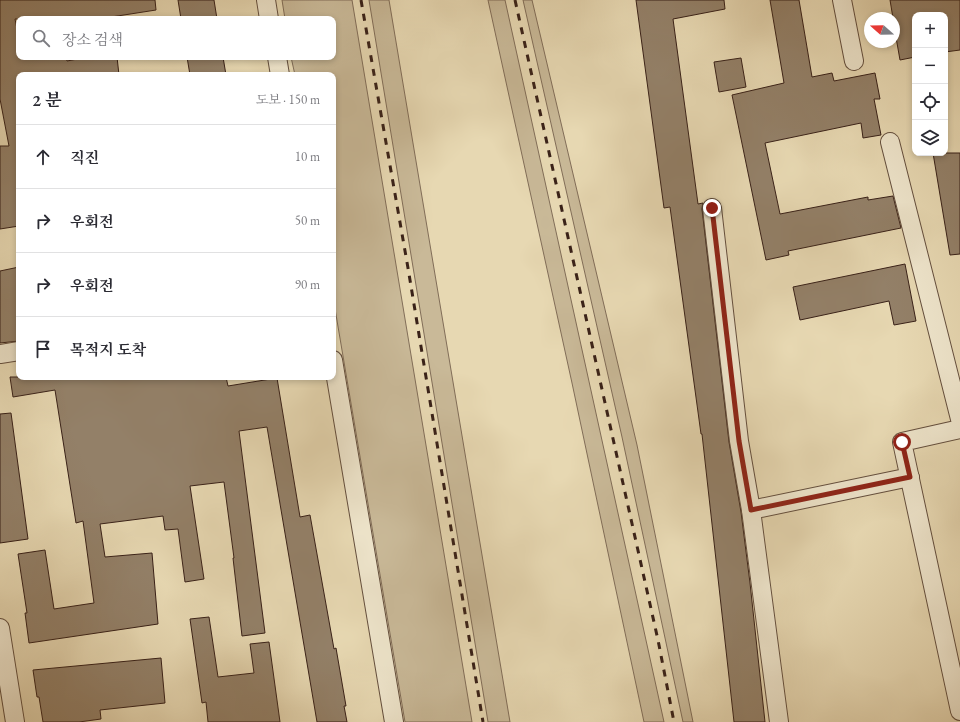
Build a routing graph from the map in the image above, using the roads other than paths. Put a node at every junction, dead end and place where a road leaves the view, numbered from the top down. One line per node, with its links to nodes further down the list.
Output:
1 (266, 0): 3 (street)
2 (842, 0): 5 (street)
3 (269, 16)
4 (278, 60): 6 (street)
5 (854, 61)
6 (280, 72)
7 (890, 142): 12 (street)
8 (712, 208): 15 (street)
9 (16, 351): 10 (street)
10 (0, 354)
11 (336, 378): 19 (street)
12 (960, 419)
13 (960, 429): 14 (street)
14 (910, 477): 15 (street); 17 (street)
15 (751, 510): 20 (street)
16 (0, 628): 18 (street)
17 (960, 711)
18 (15, 722)
19 (394, 722)
20 (779, 722)

